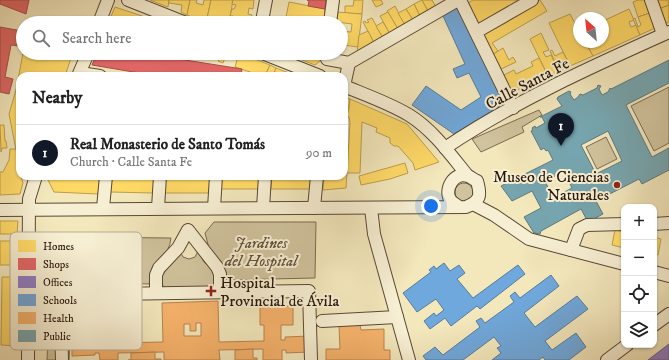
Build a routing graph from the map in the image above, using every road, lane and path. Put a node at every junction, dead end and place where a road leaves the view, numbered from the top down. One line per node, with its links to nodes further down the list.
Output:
1 (108, 0): 8 (street)
2 (128, 0): 9 (street)
3 (266, 0): 10 (street)
4 (333, 0): 11 (street)
5 (459, 0): 12 (street); 18 (street)
6 (532, 0): 12 (street)
7 (651, 0): 13 (street)
8 (102, 16)
9 (168, 16)
10 (263, 16)
11 (331, 16)
12 (476, 32): 24 (street)
13 (666, 33): 24 (street, Calle Santa Fe)
14 (85, 60): 19 (street)
15 (280, 60): 20 (street)
16 (327, 60): 21 (street)
17 (340, 60): 18 (street)
18 (349, 63): 22 (street)
19 (80, 72)
20 (310, 72)
21 (325, 72)
22 (347, 72)
23 (348, 88): 25 (street)
24 (513, 108): 25 (street, Calle Santa Fe)
25 (445, 148): 26 (street); 27 (street)
26 (467, 175): 27 (street); 34 (street)
27 (453, 179): 35 (street)
28 (35, 180): 46 (street)
29 (106, 180): 38 (street)
30 (160, 180): 39 (street)
31 (216, 180): 41 (street)
32 (265, 180): 42 (street)
33 (317, 180): 43 (street)
34 (480, 192): 36 (street); 51 (street)
35 (448, 193): 37 (street); 45 (street)
36 (473, 204): 37 (street); 51 (street)
37 (459, 207): 45 (street)
38 (103, 208): 39 (street); 46 (street)
39 (158, 208): 40 (street)
40 (188, 208): 41 (street); 52 (street)
41 (214, 208): 42 (street)
42 (263, 208): 43 (street)
43 (314, 208): 44 (street)
44 (371, 208): 45 (street); 62 (street)
45 (427, 208)
46 (29, 209): 47 (street); 53 (street)
47 (0, 210)
48 (669, 223): 50 (street)
49 (621, 224): 54 (street)
50 (657, 224)
51 (510, 227): 54 (street)
52 (188, 230): 58 (street); 60 (street)
53 (29, 232)
54 (571, 250): 55 (street)
55 (621, 263)
56 (657, 273): 57 (street)
57 (669, 276)
58 (220, 292): 60 (street); 70 (street)
59 (142, 293): 60 (street)
60 (156, 293)
61 (669, 314): 64 (street)
62 (397, 317): 63 (street); 71 (street)
63 (322, 321)
64 (657, 323)
65 (623, 348): 72 (street)
66 (28, 350): 68 (street)
67 (62, 350): 69 (street)
68 (28, 360)
69 (62, 360)
70 (311, 360)
71 (409, 360)
72 (607, 360)

